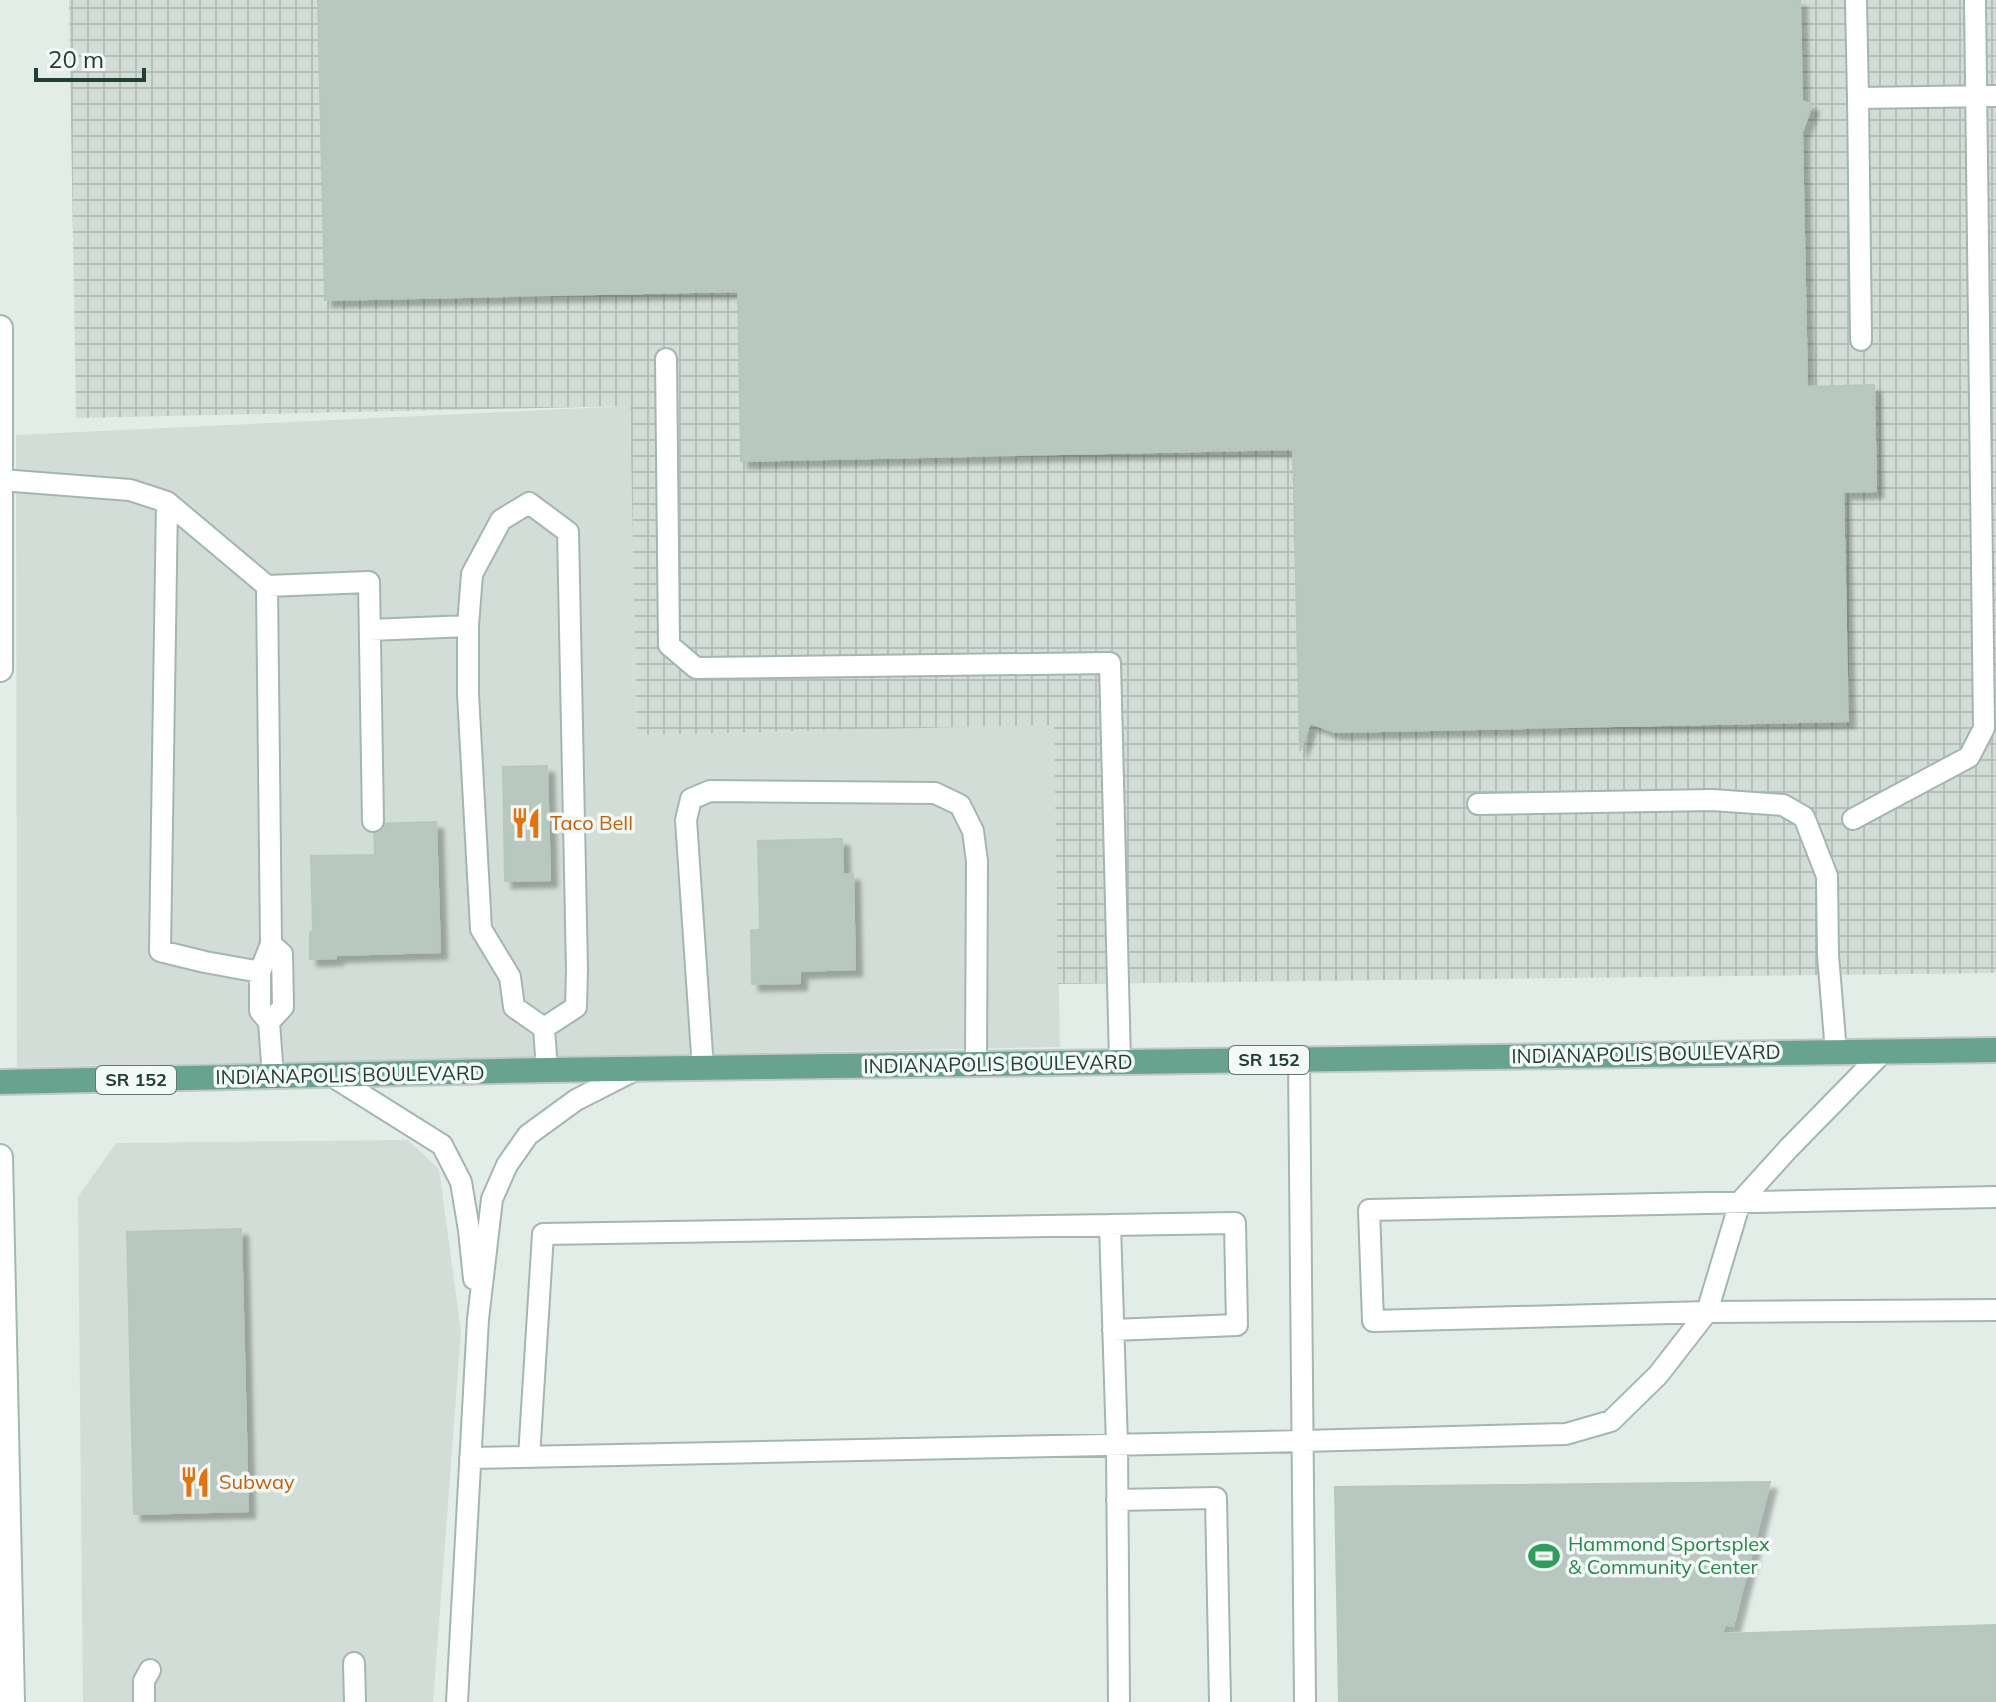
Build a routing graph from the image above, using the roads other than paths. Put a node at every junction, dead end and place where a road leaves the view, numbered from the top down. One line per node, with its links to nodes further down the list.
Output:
1 (1856, 0): 4 (lane)
2 (1975, 0): 3 (lane)
3 (1986, 96): 4 (lane); 15 (lane)
4 (1858, 98): 6 (lane)
5 (0, 328): 8 (main road)
6 (1861, 340)
7 (666, 359): 25 (lane)
8 (1, 480): 9 (lane); 13 (main road)
9 (167, 502): 10 (lane); 18 (lane)
10 (267, 586): 12 (lane); 17 (lane)
11 (468, 626): 12 (lane); 20 (lane); 20 (lane)
12 (370, 630): 16 (lane)
13 (0, 669)
14 (1478, 804): 23 (lane)
15 (1853, 819)
16 (373, 821)
17 (271, 944): 18 (lane); 19 (lane)
18 (260, 972): 19 (lane)
19 (269, 1022): 31 (lane)
20 (544, 1028): 28 (lane)
21 (1996, 1050): 22 (main road, INDIANAPOLIS BOULEVARD / SR 152)
22 (1884, 1051): 23 (main road, INDIANAPOLIS BOULEVARD / SR 152); 35 (lane)
23 (1836, 1052): 24 (main road, INDIANAPOLIS BOULEVARD / SR 152)
24 (1299, 1060): 25 (main road, INDIANAPOLIS BOULEVARD / SR 152); 41 (lane)
25 (1120, 1062): 26 (main road, INDIANAPOLIS BOULEVARD / SR 152)
26 (976, 1064): 27 (main road, INDIANAPOLIS BOULEVARD / SR 152); 27 (lane)
27 (703, 1069): 29 (main road, INDIANAPOLIS BOULEVARD / SR 152)
28 (547, 1070): 29 (main road, INDIANAPOLIS BOULEVARD / SR 152); 30 (main road, INDIANAPOLIS BOULEVARD / SR 152)
29 (636, 1070): 39 (lane)
30 (332, 1076): 31 (main road, INDIANAPOLIS BOULEVARD / SR 152); 39 (lane)
31 (273, 1077): 32 (main road, INDIANAPOLIS BOULEVARD / SR 152)
32 (0, 1082)
33 (0, 1157): 48 (main road)
34 (1996, 1197): 35 (lane)
35 (1740, 1202): 38 (lane); 38 (lane)
36 (1110, 1225): 40 (lane); 40 (lane); 43 (lane)
37 (1996, 1310): 38 (lane)
38 (1707, 1312): 41 (lane)
39 (478, 1319): 44 (lane)
40 (1113, 1330): 42 (lane)
41 (1303, 1441): 42 (lane); 54 (lane)
42 (1117, 1445): 43 (lane); 45 (lane)
43 (529, 1457): 44 (lane)
44 (470, 1458): 51 (lane)
45 (1117, 1500): 52 (lane); 53 (lane)
46 (354, 1663): 50 (lane)
47 (150, 1670): 49 (lane)
48 (12, 1702)
49 (144, 1702)
50 (355, 1702)
51 (457, 1702)
52 (1119, 1702)
53 (1220, 1702)
54 (1305, 1702)

